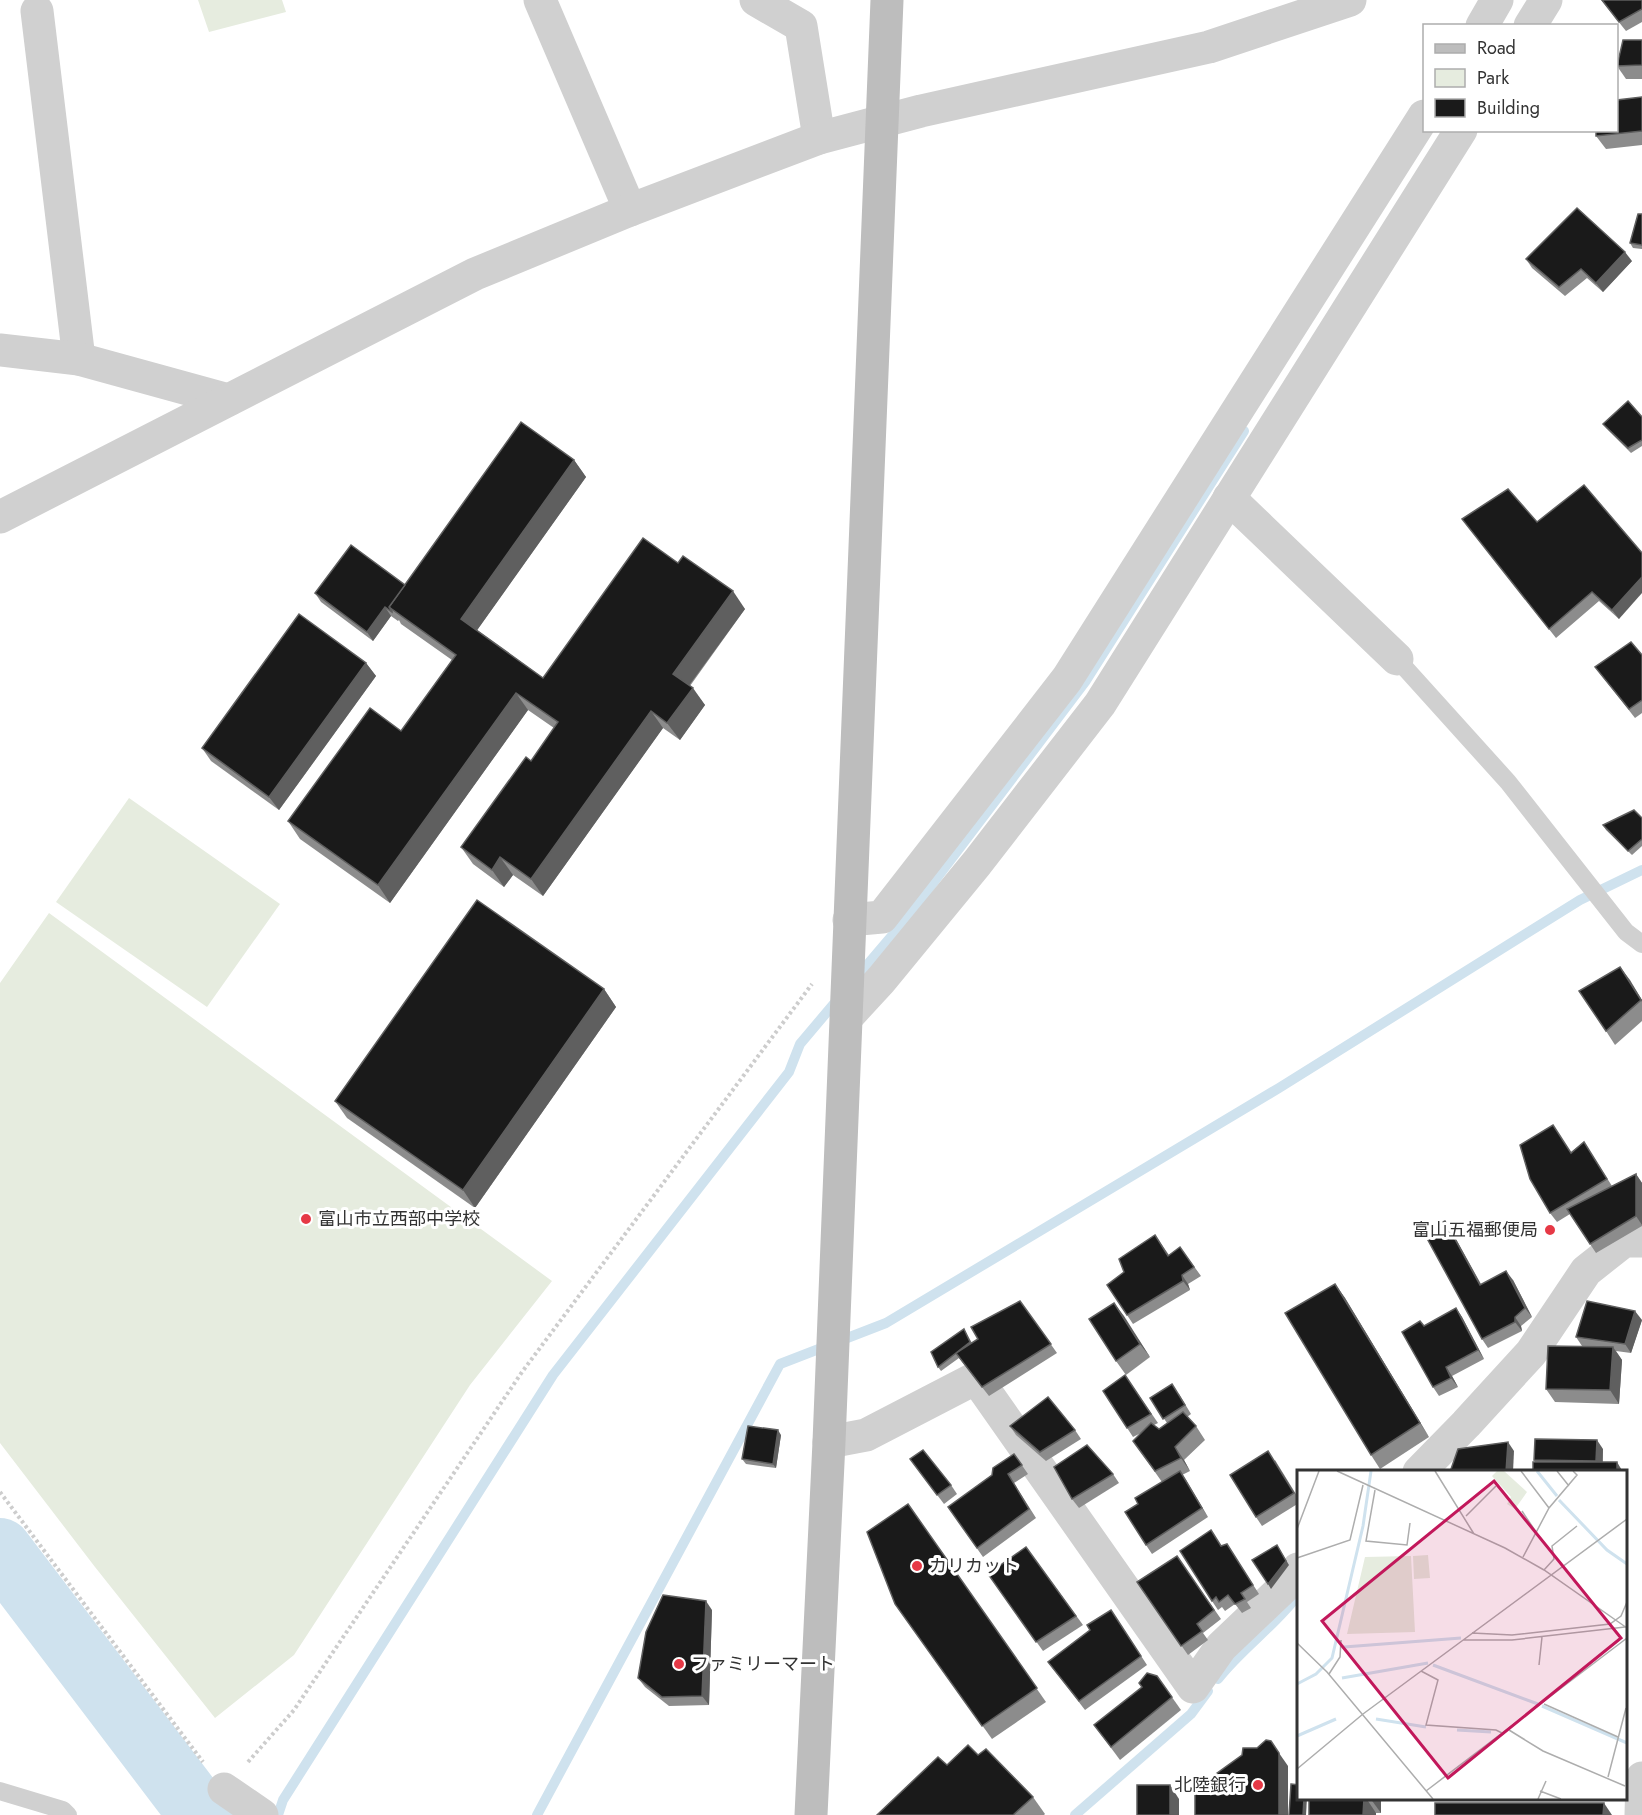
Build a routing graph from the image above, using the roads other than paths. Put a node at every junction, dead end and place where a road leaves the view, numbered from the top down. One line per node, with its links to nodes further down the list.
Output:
1 (540, 0): 14 (street)
2 (756, 0): 13 (street)
3 (887, 0): 11 (street)
4 (1350, 0): 11 (street)
5 (1497, 0): 8 (street)
6 (1546, 0): 9 (street)
7 (38, 11): 16 (street)
8 (1483, 24)
9 (1531, 24)
10 (1423, 119): 21 (street)
11 (884, 122): 13 (street); 21 (street)
12 (1460, 132): 18 (street)
13 (819, 138): 14 (street)
14 (630, 210): 17 (street)
15 (0, 350): 16 (street)
16 (80, 359): 17 (street)
17 (228, 400): 19 (street)
18 (1229, 498): 20 (street); 23 (street)
19 (0, 517)
20 (1397, 659): 22 (lane)
21 (849, 920): 23 (street)
22 (1642, 944)
23 (847, 1016): 25 (street)
24 (1642, 1241): 26 (street)
25 (829, 1442): 27 (street); 33 (street)
26 (1421, 1470)
27 (1297, 1571)
28 (1642, 1778): 34 (street)
29 (223, 1790): 32 (street)
30 (0, 1791): 31 (lane)
31 (68, 1815)
32 (262, 1815)
33 (811, 1815)
34 (1641, 1815)

